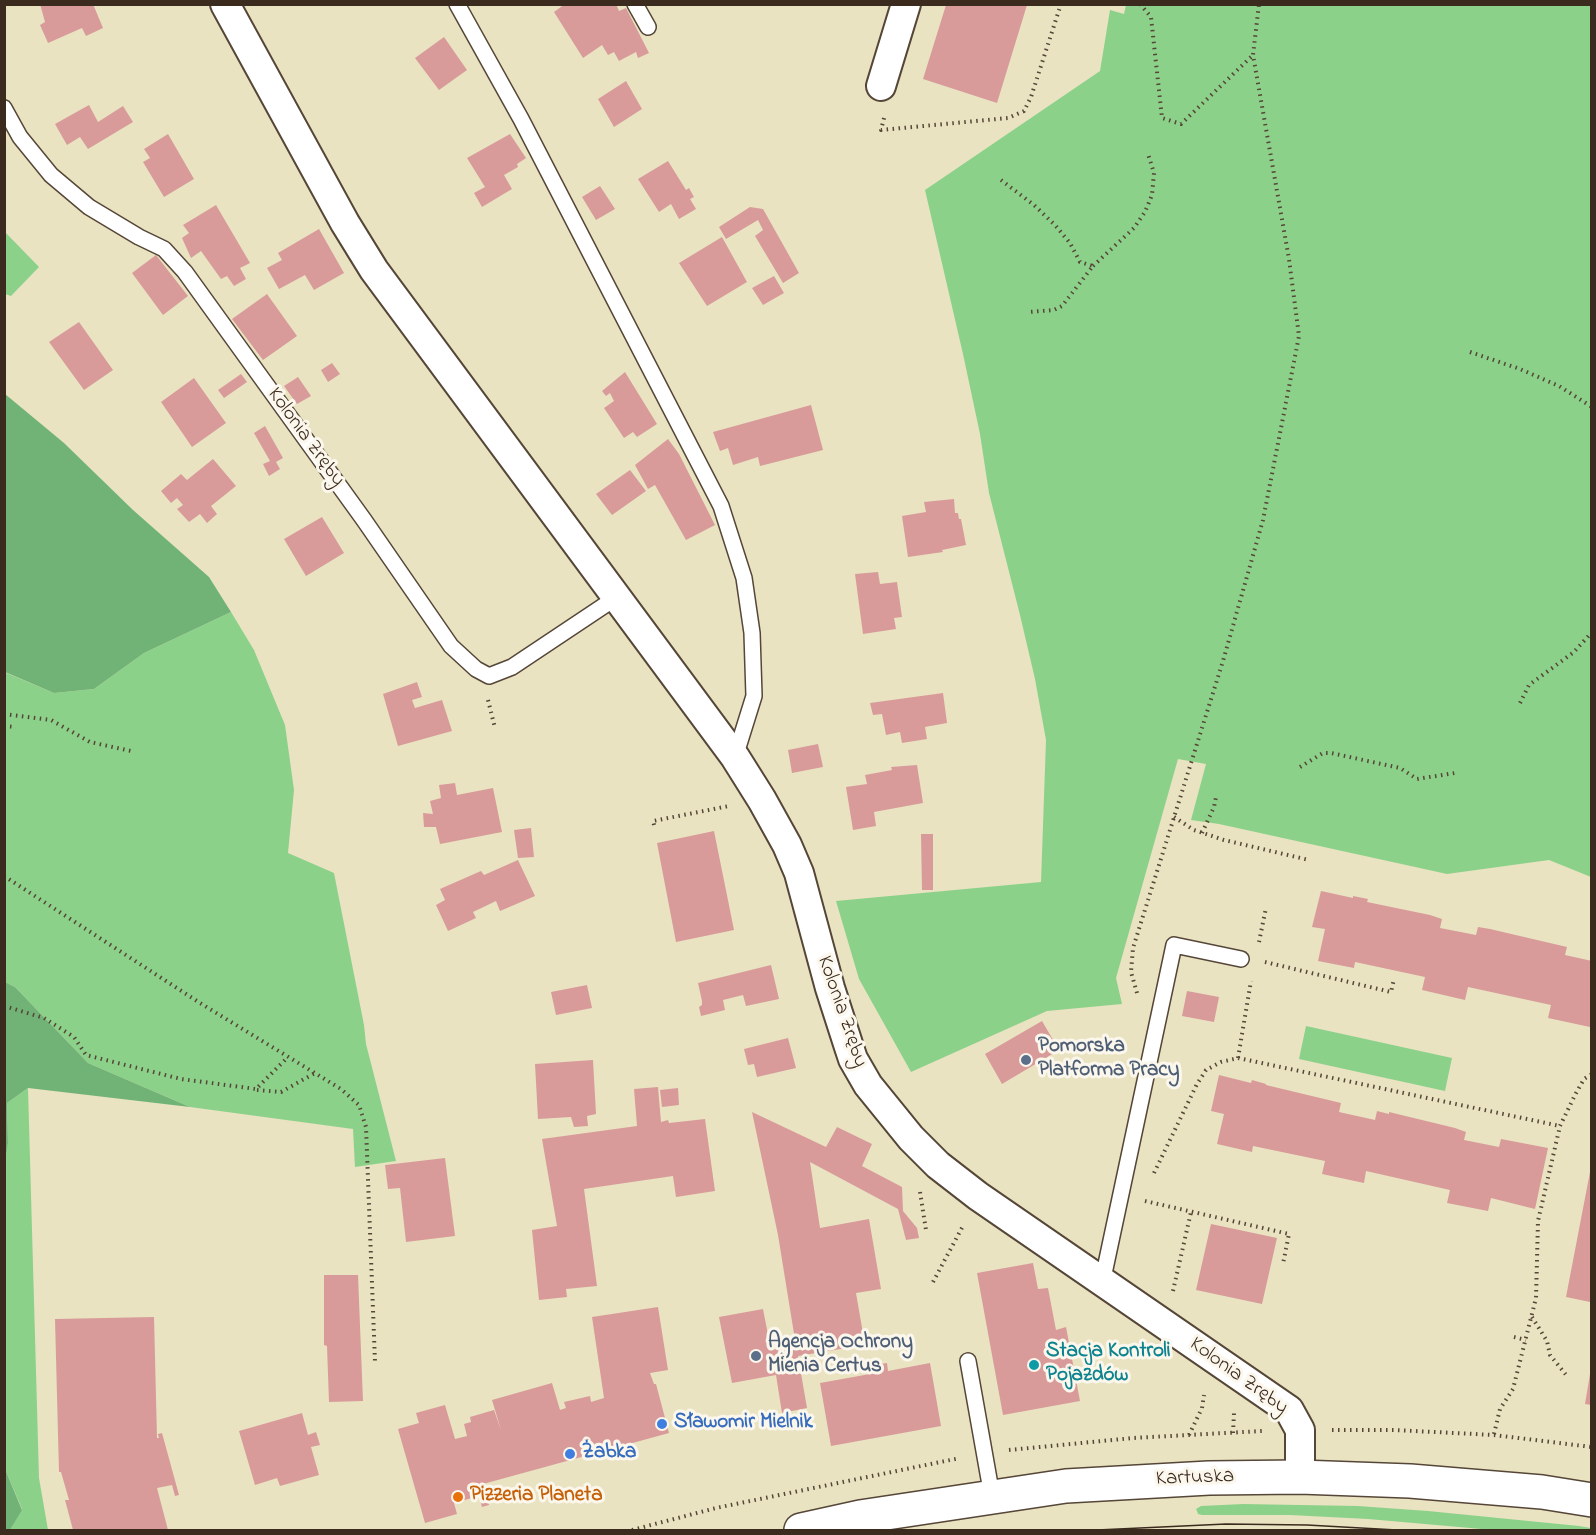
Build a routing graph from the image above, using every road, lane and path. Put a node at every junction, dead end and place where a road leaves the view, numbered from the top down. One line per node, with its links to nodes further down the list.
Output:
1 (225, 4): 18 (street, Kolonia Zręby)
2 (457, 4): 25 (lane)
3 (635, 4): 8 (lane)
4 (906, 4): 10 (street)
5 (1061, 4): 10 (path)
6 (1140, 4): 9 (path)
7 (1259, 4): 9 (path)
8 (648, 27)
9 (1253, 55): 30 (path)
10 (881, 86)
11 (4, 108): 18 (lane, Kolonia Zręby)
12 (1148, 154): 14 (path)
13 (1001, 180): 14 (path)
14 (1093, 266): 15 (path)
15 (1029, 312)
16 (1470, 352): 17 (path)
17 (1592, 407)
18 (616, 597): 25 (street, Kolonia Zręby)
19 (1592, 632): 20 (path)
20 (1520, 703)
21 (4, 714): 24 (path)
22 (4, 726): 23 (path)
23 (16, 727)
24 (130, 751)
25 (735, 757): 29 (street, Kolonia Zręby)
26 (1300, 767): 27 (path)
27 (1455, 773)
28 (1216, 797): 32 (path)
29 (762, 800): 31 (path); 47 (street, Kolonia Zręby)
30 (1174, 817): 32 (path); 39 (path)
31 (654, 825)
32 (1202, 833): 33 (path)
33 (1309, 860)
34 (4, 876): 40 (path)
35 (1240, 959): 36 (path); 39 (lane)
36 (1394, 979)
37 (1247, 1002): 41 (path)
38 (4, 1006): 44 (path)
39 (1156, 1026): 52 (lane)
40 (288, 1057): 42 (path); 44 (path)
41 (1238, 1058): 45 (path); 46 (path)
42 (315, 1073): 44 (path); 58 (path)
43 (1592, 1074): 45 (path)
44 (256, 1089)
45 (1560, 1126): 54 (path)
46 (1151, 1179)
47 (978, 1196): 51 (path); 52 (street, Kolonia Zręby)
48 (1142, 1200): 49 (path)
49 (1191, 1212): 50 (path); 53 (path)
50 (1283, 1264)
51 (933, 1282)
52 (1102, 1283): 65 (street, Kolonia Zręby)
53 (1172, 1293)
54 (1532, 1317): 56 (path); 59 (path)
55 (1514, 1337): 56 (path)
56 (1526, 1340): 63 (path)
57 (968, 1361): 66 (lane)
58 (375, 1362)
59 (1567, 1376)
60 (1204, 1395): 64 (path)
61 (1234, 1418): 62 (path)
62 (1233, 1433)
63 (1494, 1434)
64 (1189, 1435)
65 (1300, 1477): 66 (main road, Kartuska); 67 (main road, Kartuska)
66 (992, 1496): 68 (main road, Kartuska)
67 (1592, 1500)
68 (801, 1530)

